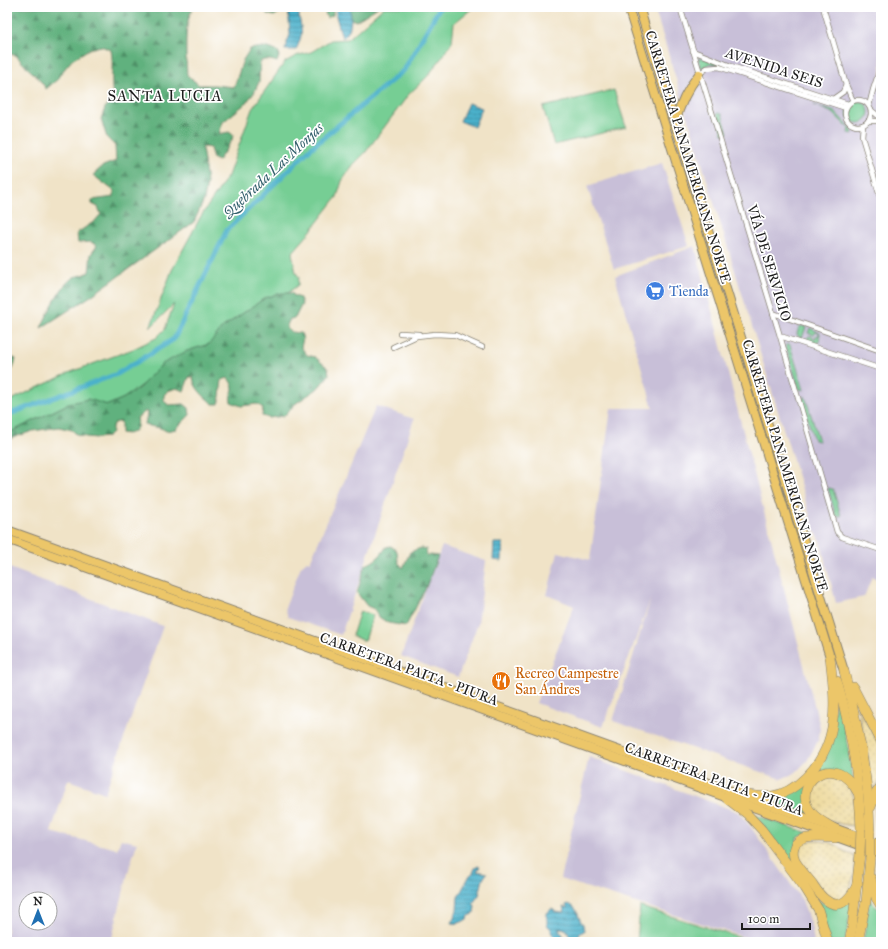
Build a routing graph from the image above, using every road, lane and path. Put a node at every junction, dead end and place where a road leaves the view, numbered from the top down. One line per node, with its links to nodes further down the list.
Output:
1 (628, 7): 23 (highway, CARRETERA PANAMERICANA NORTE)
2 (639, 7): 18 (highway, CARRETERA PANAMERICANA NORTE)
3 (680, 7): 5 (street, VÍA DE SERVICIO)
4 (823, 7): 8 (street)
5 (693, 51): 7 (street, VÍA DE SERVICIO); 10 (street, AVENIDA SEIS)
6 (881, 66): 9 (street)
7 (699, 74): 13 (street, AVENIDA SEIS); 18 (highway); 25 (street, VÍA DE SERVICIO)
8 (846, 85): 10 (street); 12 (street)
9 (872, 90): 11 (street); 15 (street)
10 (833, 99): 13 (street); 14 (street, AVENIDA SEIS)
11 (859, 100): 12 (street); 15 (street)
12 (853, 101): 14 (street)
13 (828, 102): 14 (street, AVENIDA SEIS)
14 (847, 106): 19 (street)
15 (870, 108): 16 (street); 17 (street)
16 (881, 120): 17 (street)
17 (868, 121): 20 (street)
18 (675, 123): 22 (highway, CARRETERA PANAMERICANA NORTE)
19 (854, 125): 20 (street); 21 (street)
20 (863, 125): 21 (street)
21 (862, 137): 24 (street)
22 (694, 186): 23 (highway); 33 (highway, CARRETERA PANAMERICANA NORTE)
23 (684, 189): 34 (highway, CARRETERA PANAMERICANA NORTE)
24 (881, 200)
25 (773, 313): 28 (street, VÍA DE SERVICIO); 31 (street)
26 (400, 333): 27 (street)
27 (424, 335): 29 (street); 30 (street)
28 (780, 336): 32 (street); 37 (street, VÍA DE SERVICIO)
29 (393, 347)
30 (482, 347)
31 (881, 351)
32 (881, 369)
33 (779, 460): 34 (highway); 39 (highway, CARRETERA PANAMERICANA NORTE)
34 (769, 464): 38 (highway, CARRETERA PANAMERICANA NORTE)
35 (7, 530): 42 (highway, CARRETERA PAITA - PIURA)
36 (7, 539): 42 (highway, CARRETERA PAITA - PIURA)
37 (881, 550)
38 (830, 657): 42 (highway); 43 (highway, CARRETERA PANAMERICANA NORTE)
39 (844, 671): 40 (highway); 44 (highway, CARRETERA PANAMERICANA NORTE)
40 (881, 741)
41 (881, 786): 44 (highway)
42 (728, 795): 45 (highway, CARRETERA PAITA - PIURA); 51 (highway)
43 (860, 797): 45 (highway); 49 (highway, CARRETERA PANAMERICANA NORTE, bridge)
44 (870, 812): 48 (highway, CARRETERA PANAMERICANA NORTE, bridge)
45 (836, 833): 46 (highway); 47 (highway, CARRETERA PAITA - PIURA); 49 (highway)
46 (881, 845)
47 (881, 853)
48 (869, 869): 50 (highway); 53 (highway, CARRETERA PANAMERICANA NORTE)
49 (858, 883): 52 (highway, CARRETERA PANAMERICANA NORTE)
50 (881, 906)
51 (828, 942)
52 (849, 942)
53 (858, 942)

